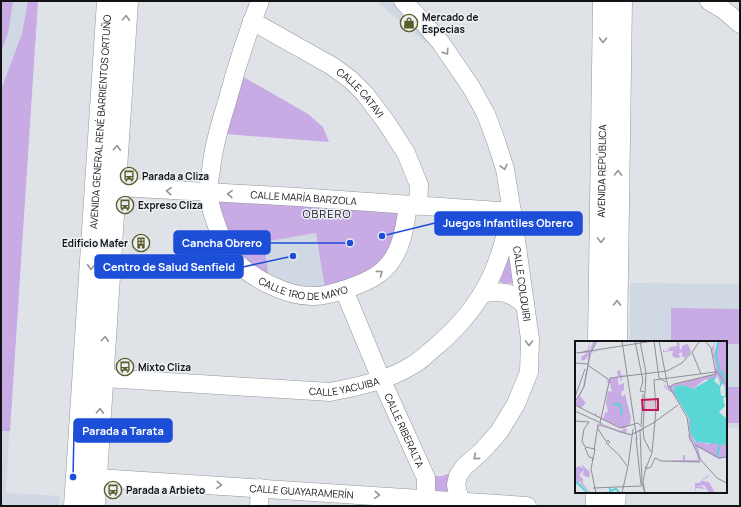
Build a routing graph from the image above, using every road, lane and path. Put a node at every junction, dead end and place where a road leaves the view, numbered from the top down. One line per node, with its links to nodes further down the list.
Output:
1 (108, 1): 10 (main road, AVENIDA GENERAL RENÉ BARRIENTOS ORTUÑO)
2 (127, 1): 10 (main road, AVENIDA GENERAL RENÉ BARRIENTOS ORTUÑO, one-way to 2)
3 (260, 1): 8 (street, CALLE 1RO DE MAYO)
4 (403, 1): 13 (street, CALLE COLQUIRI, one-way to 13)
5 (604, 1): 17 (main road, AVENIDA REPÚBLICA, one-way to 17)
6 (621, 1): 18 (main road, AVENIDA REPÚBLICA, one-way to 6)
7 (709, 1): 9 (street)
8 (252, 21): 11 (street, CALLE 1RO DE MAYO); 12 (street, CALLE CATAVI)
9 (740, 24)
10 (105, 186): 11 (street, CALLE MARÍA BARZOLA, one-way to 10); 19 (main road, AVENIDA GENERAL RENÉ BARRIENTOS ORTUÑO)
11 (208, 193): 12 (street, CALLE MARÍA BARZOLA, one-way to 11); 14 (street, CALLE 1RO DE MAYO)
12 (413, 206): 13 (street, CALLE MARÍA BARZOLA); 14 (street, CALLE 1RO DE MAYO, one-way to 12)
13 (512, 212): 15 (street, CALLE YACUIBA); 16 (street, CALLE COLQUIRI)
14 (344, 290): 20 (street, CALLE RIBERALTA)
15 (482, 293): 16 (street); 20 (street, CALLE YACUIBA)
16 (525, 304): 25 (street, CALLE COLQUIRI, one-way to 25)
17 (599, 341)
18 (616, 341)
19 (93, 378): 20 (street, CALLE YACUIBA); 21 (main road, AVENIDA GENERAL RENÉ BARRIENTOS ORTUÑO)
20 (381, 379): 26 (street, CALLE RIBERALTA)
21 (87, 477): 22 (street, CALLE GUAYARAMERÍN, one-way to 22); 27 (main road, AVENIDA GENERAL RENÉ BARRIENTOS ORTUÑO); 28 (main road, AVENIDA GENERAL RENÉ BARRIENTOS ORTUÑO)
22 (260, 488): 26 (street, CALLE GUAYARAMERÍN, one-way to 26); 29 (street)
23 (597, 493): 31 (main road)
24 (615, 493): 32 (main road)
25 (460, 501): 26 (street, CALLE GUAYARAMERÍN); 30 (street, CALLE GUAYARAMERÍN)
26 (426, 502)
27 (75, 506)
28 (94, 506)
29 (259, 506)
30 (527, 506)
31 (597, 506)
32 (614, 506)

